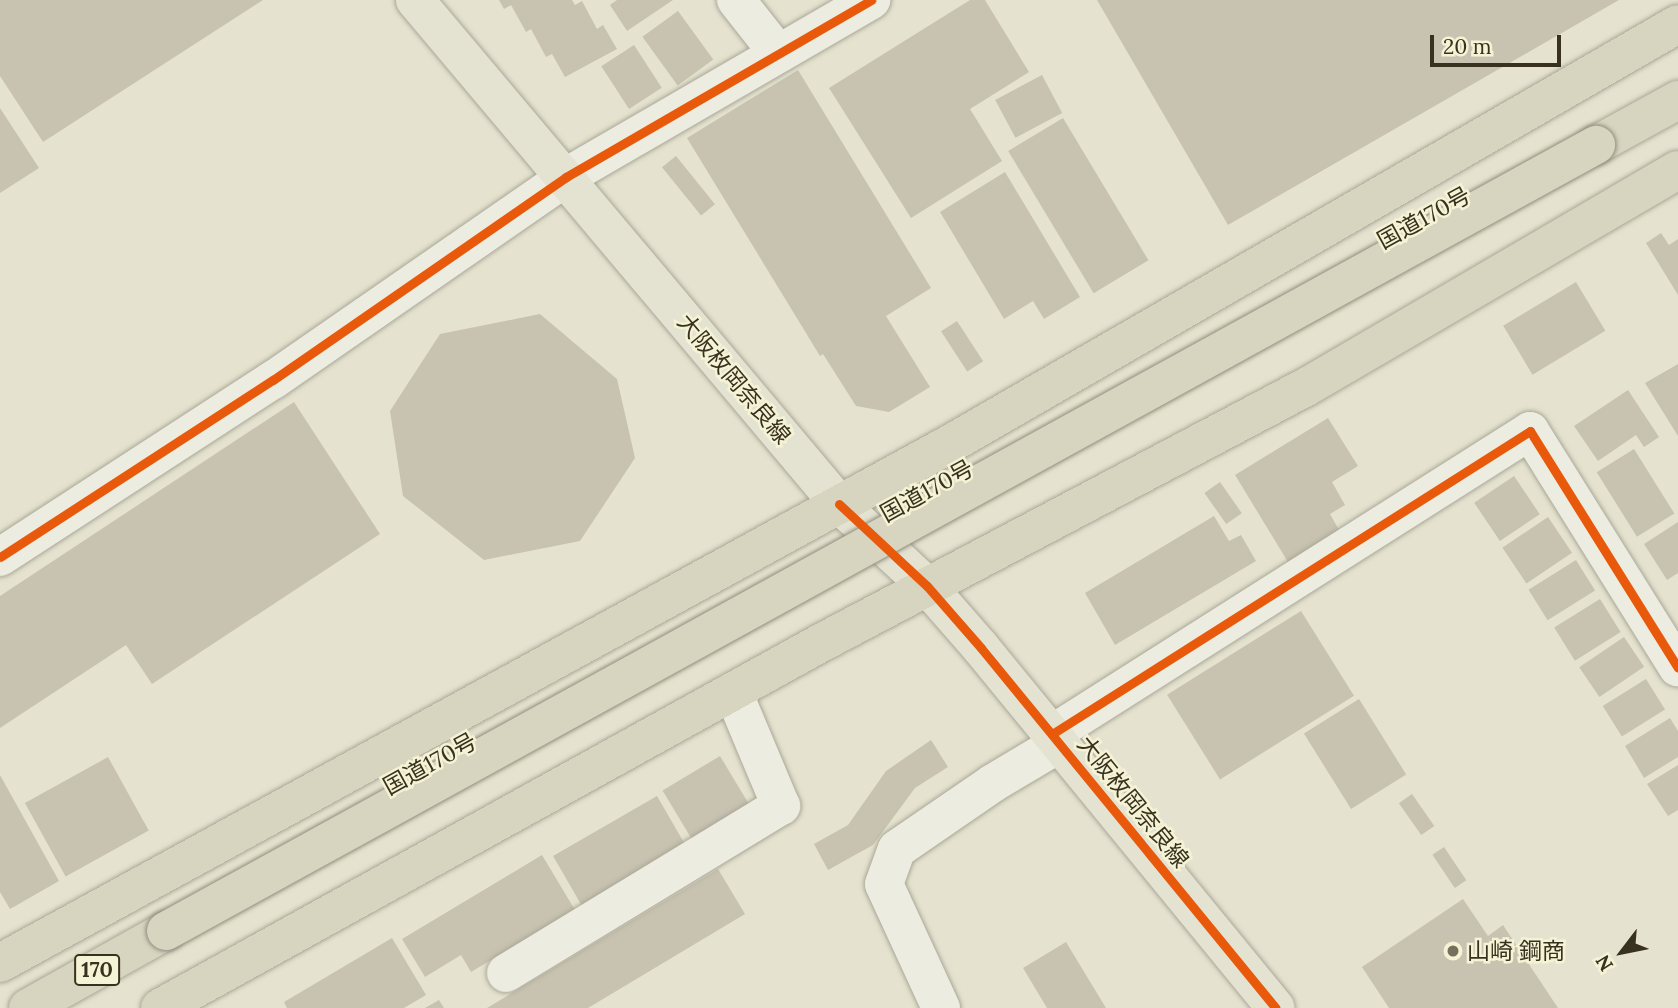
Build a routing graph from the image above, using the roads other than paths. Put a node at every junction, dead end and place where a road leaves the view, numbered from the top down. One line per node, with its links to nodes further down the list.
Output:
1 (415, 0): 8 (main road, 大阪枚岡奈良線)
2 (736, 0): 5 (street)
3 (871, 0): 5 (street)
4 (1678, 24): 9 (highway, 170)
5 (777, 52): 8 (street)
6 (1678, 100): 17 (highway, 国道170号 / 170, bridge)
7 (1678, 170): 11 (highway)
8 (566, 177): 9 (main road, 大阪枚岡奈良線); 10 (street)
9 (839, 504): 11 (main road, 大阪枚岡奈良線); 15 (highway, 170)
10 (0, 557)
11 (927, 586): 13 (highway); 14 (main road, 大阪枚岡奈良線)
12 (1678, 668): 14 (street)
13 (733, 692): 16 (street); 18 (highway)
14 (1056, 739): 19 (street); 20 (main road, 大阪枚岡奈良線)
15 (0, 963)
16 (506, 973)
17 (28, 1008)
18 (159, 1008)
19 (940, 1008)
20 (1276, 1008)

